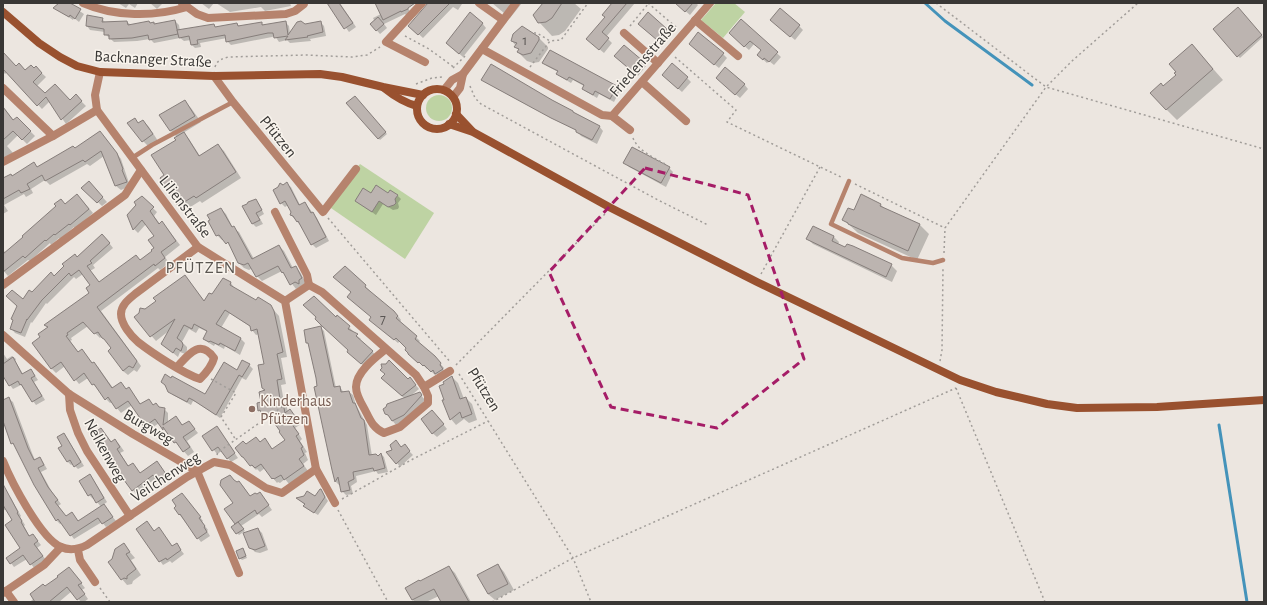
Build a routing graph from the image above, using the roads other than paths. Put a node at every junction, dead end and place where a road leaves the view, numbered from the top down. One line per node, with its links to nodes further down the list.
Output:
1 (83, 3): 7 (street)
2 (304, 3): 7 (street)
3 (422, 3): 14 (street)
4 (479, 3): 9 (street)
5 (516, 3): 9 (street)
6 (710, 3): 10 (street, Friedensstraße)
7 (185, 5)
8 (3, 12): 16 (street, Backnanger Straße)
9 (503, 20): 12 (street)
10 (695, 20): 13 (street); 15 (street, Friedensstraße)
11 (624, 34): 15 (street)
12 (482, 49): 17 (street); 29 (street, Friedensstraße)
13 (738, 56)
14 (425, 62)
15 (658, 63): 19 (street, Friedensstraße)
16 (100, 72): 18 (street, Backnanger Straße); 27 (street)
17 (463, 74): 22 (street); 24 (street)
18 (214, 76): 20 (street, Backnanger Straße); 25 (street, Pfützen)
19 (642, 82): 29 (street, Friedensstraße); 30 (street)
20 (383, 87): 23 (street, Backnanger Straße); 26 (street)
21 (3, 88): 34 (street)
22 (444, 90): 23 (street); 24 (street)
23 (422, 95): 26 (street)
24 (453, 96): 28 (street)
25 (232, 102): 35 (lane); 37 (street, Pfützen)
26 (417, 106): 31 (street)
27 (97, 110): 34 (street); 35 (street, Lilienstraße)
28 (456, 114): 31 (street); 33 (street)
29 (612, 116): 32 (street, Friedensstraße)
30 (686, 121)
31 (449, 124): 33 (street)
32 (630, 130)
33 (473, 132): 52 (street)
34 (53, 136): 36 (street)
35 (132, 158): 38 (street, Lilienstraße)
36 (3, 162)
37 (356, 169)
38 (142, 170): 41 (street, Lilienstraße); 43 (street)
39 (849, 181): 42 (lane)
40 (275, 212): 44 (street)
41 (198, 247): 45 (street, Lilienstraße); 48 (street)
42 (943, 260)
43 (3, 285)
44 (308, 285): 45 (street); 47 (street)
45 (284, 301): 54 (street)
46 (3, 335): 51 (street, Burgweg)
47 (386, 349): 50 (street); 50 (street)
48 (177, 367): 48 (street)
49 (454, 370): 50 (street)
50 (424, 387)
51 (70, 394): 55 (street, Burgweg); 57 (street, Nelkenweg)
52 (1264, 400)
53 (3, 461): 58 (street)
54 (316, 470): 55 (street, Veilchenweg); 56 (street)
55 (196, 471): 57 (street, Veilchenweg); 60 (street)
56 (335, 503)
57 (130, 516): 59 (street, Veilchenweg)
58 (60, 547): 59 (street); 62 (street)
59 (78, 550): 61 (street)
60 (239, 573)
61 (95, 582)
62 (4, 592): 63 (street)
63 (14, 602)

